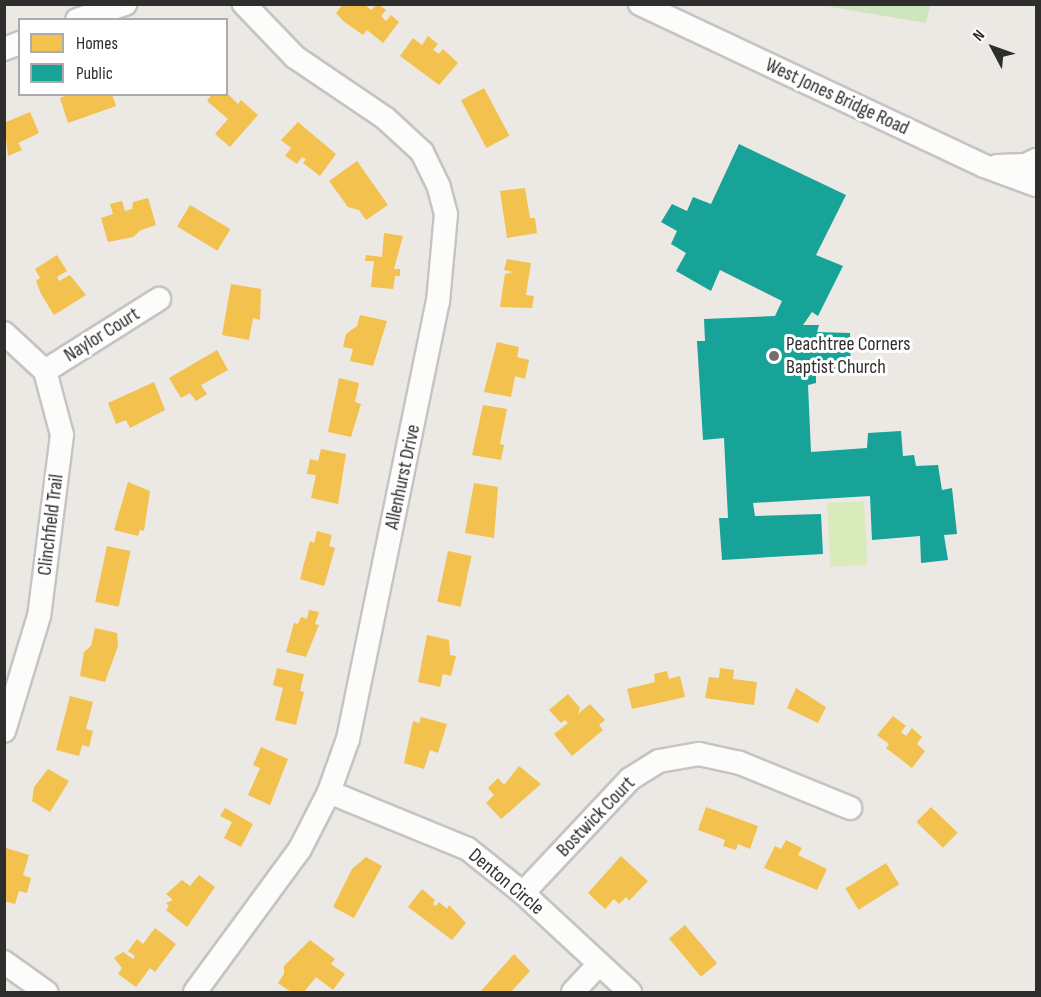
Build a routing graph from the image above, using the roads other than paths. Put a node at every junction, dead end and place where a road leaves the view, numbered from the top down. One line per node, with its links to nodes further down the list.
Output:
1 (66, 4): 5 (street)
2 (125, 4): 6 (street)
3 (244, 4): 14 (street, Allenhurst Drive)
4 (639, 4): 8 (street, West Jones Bridge Road)
5 (74, 18)
6 (81, 18)
7 (1036, 160): 8 (street)
8 (984, 166): 9 (street, West Jones Bridge Road)
9 (1036, 185)
10 (159, 299): 12 (street, Naylor Court)
11 (4, 333): 12 (street)
12 (45, 371): 13 (street, Clinchfield Trail)
13 (4, 731)
14 (328, 792): 16 (street, Denton Circle); 20 (street, Allenhurst Drive)
15 (850, 808): 16 (street, Bostwick Court)
16 (523, 893): 18 (street, Denton Circle)
17 (4, 962): 19 (street)
18 (599, 964): 21 (street); 22 (street, Denton Circle)
19 (46, 993)
20 (195, 993)
21 (573, 993)
22 (630, 993)

